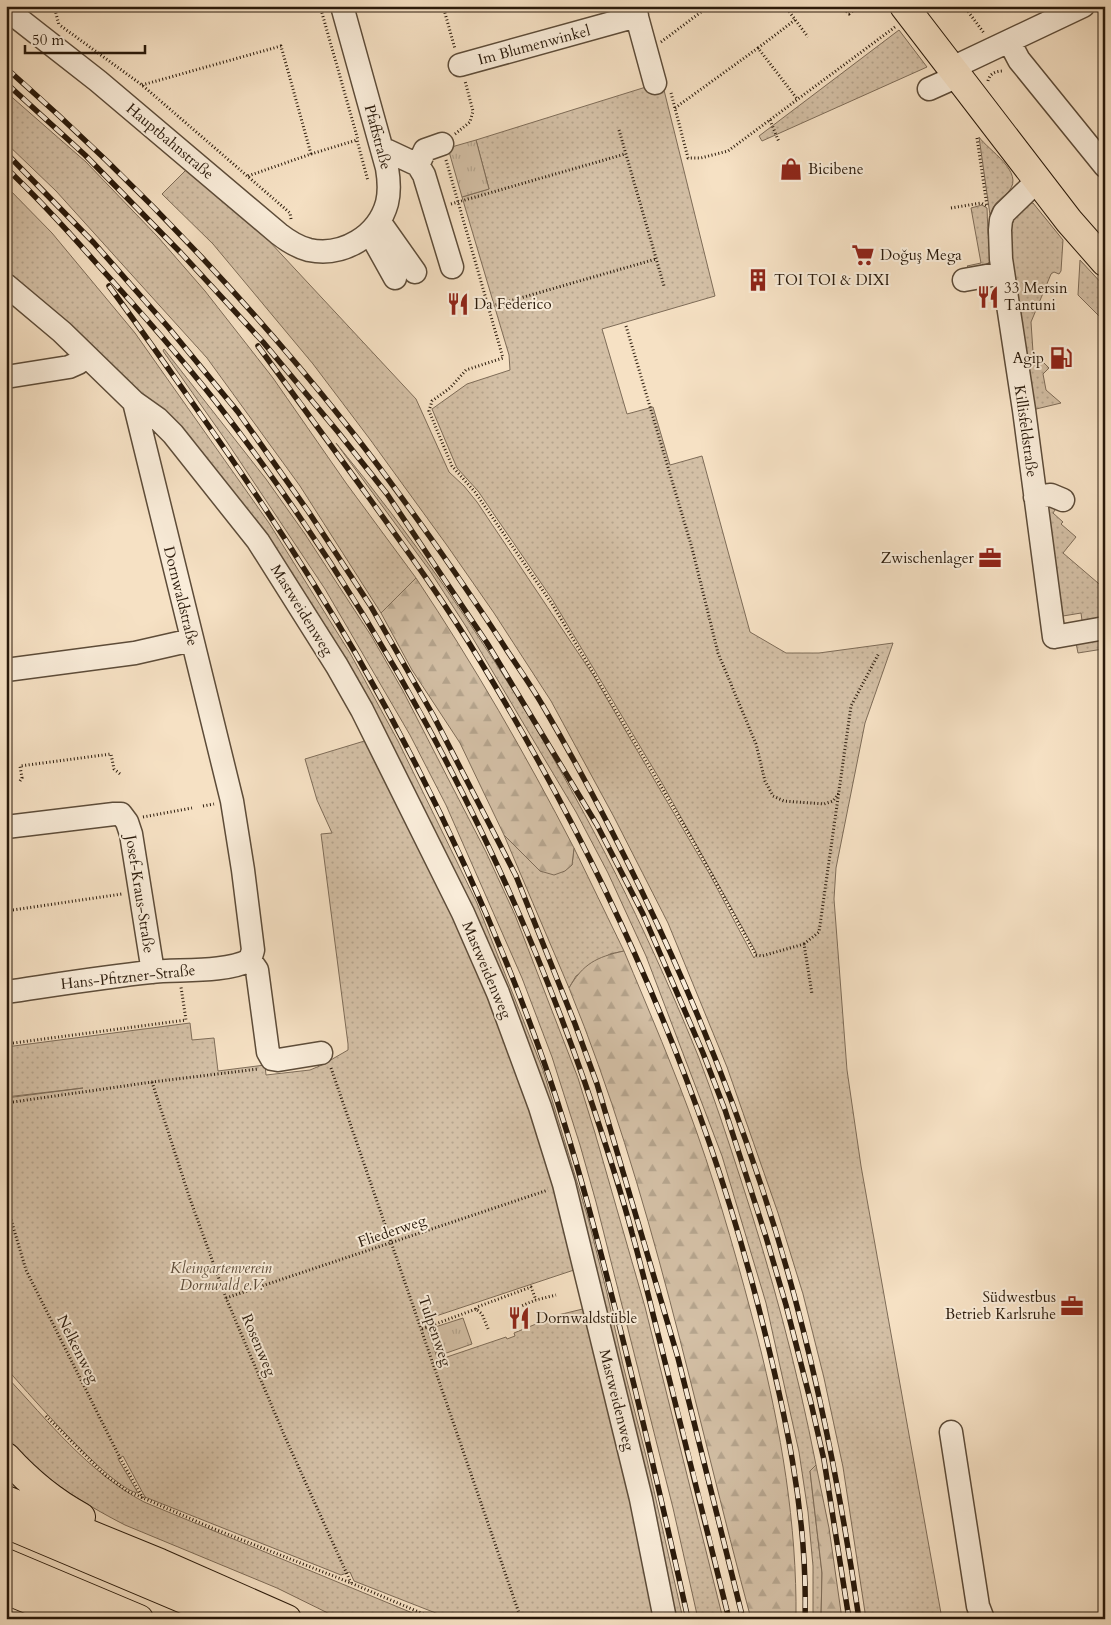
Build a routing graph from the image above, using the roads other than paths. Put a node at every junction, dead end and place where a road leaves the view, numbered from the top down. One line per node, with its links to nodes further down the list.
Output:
1 (342, 6): 12 (street, Pfaffstraße)
2 (1084, 6): 6 (street)
3 (6, 9): 16 (street, Hauptbahnstraße)
4 (635, 11): 7 (street, Im Blumenwinkel); 9 (street, Im Blumenwinkel)
5 (901, 15): 8 (main road)
6 (1000, 45): 8 (street); 14 (street)
7 (460, 65)
8 (955, 72): 10 (street); 15 (main road)
9 (655, 83)
10 (929, 89)
11 (442, 144): 13 (street)
12 (382, 152): 13 (street); 16 (street, Pfaffstraße)
13 (418, 165): 18 (street)
14 (1105, 166)
15 (1038, 180): 17 (main road); 19 (street, Killisfeldstraße)
16 (374, 227): 20 (street)
17 (1105, 262)
18 (452, 267)
19 (1003, 273): 21 (street); 26 (street, Killisfeldstraße)
20 (405, 275)
21 (964, 280)
22 (6, 285): 23 (street)
23 (86, 356): 24 (street); 25 (street)
24 (6, 377)
25 (134, 402): 29 (street, Dornwaldstraße); 47 (street, Mastweidenweg)
26 (1035, 497): 27 (street); 28 (street, Killisfeldstraße)
27 (1063, 500)
28 (1105, 628)
29 (192, 640): 30 (street); 32 (street, Dornwaldstraße)
30 (6, 670)
31 (6, 827): 33 (street, Josef-Kraus-Straße)
32 (250, 960): 33 (street, Hans-Pfitzner-Straße); 35 (street)
33 (153, 972): 34 (street, Hans-Pfitzner-Straße)
34 (6, 992)
35 (321, 1053)
36 (952, 1432): 48 (street)
37 (6, 1457): 41 (main road)
38 (6, 1500): 41 (main road)
39 (6, 1524): 45 (main road)
40 (6, 1563): 44 (main road)
41 (160, 1563): 46 (main road)
42 (6, 1590): 43 (main road)
43 (76, 1619)
44 (139, 1619)
45 (231, 1619)
46 (287, 1619)
47 (665, 1619)
48 (983, 1619)

